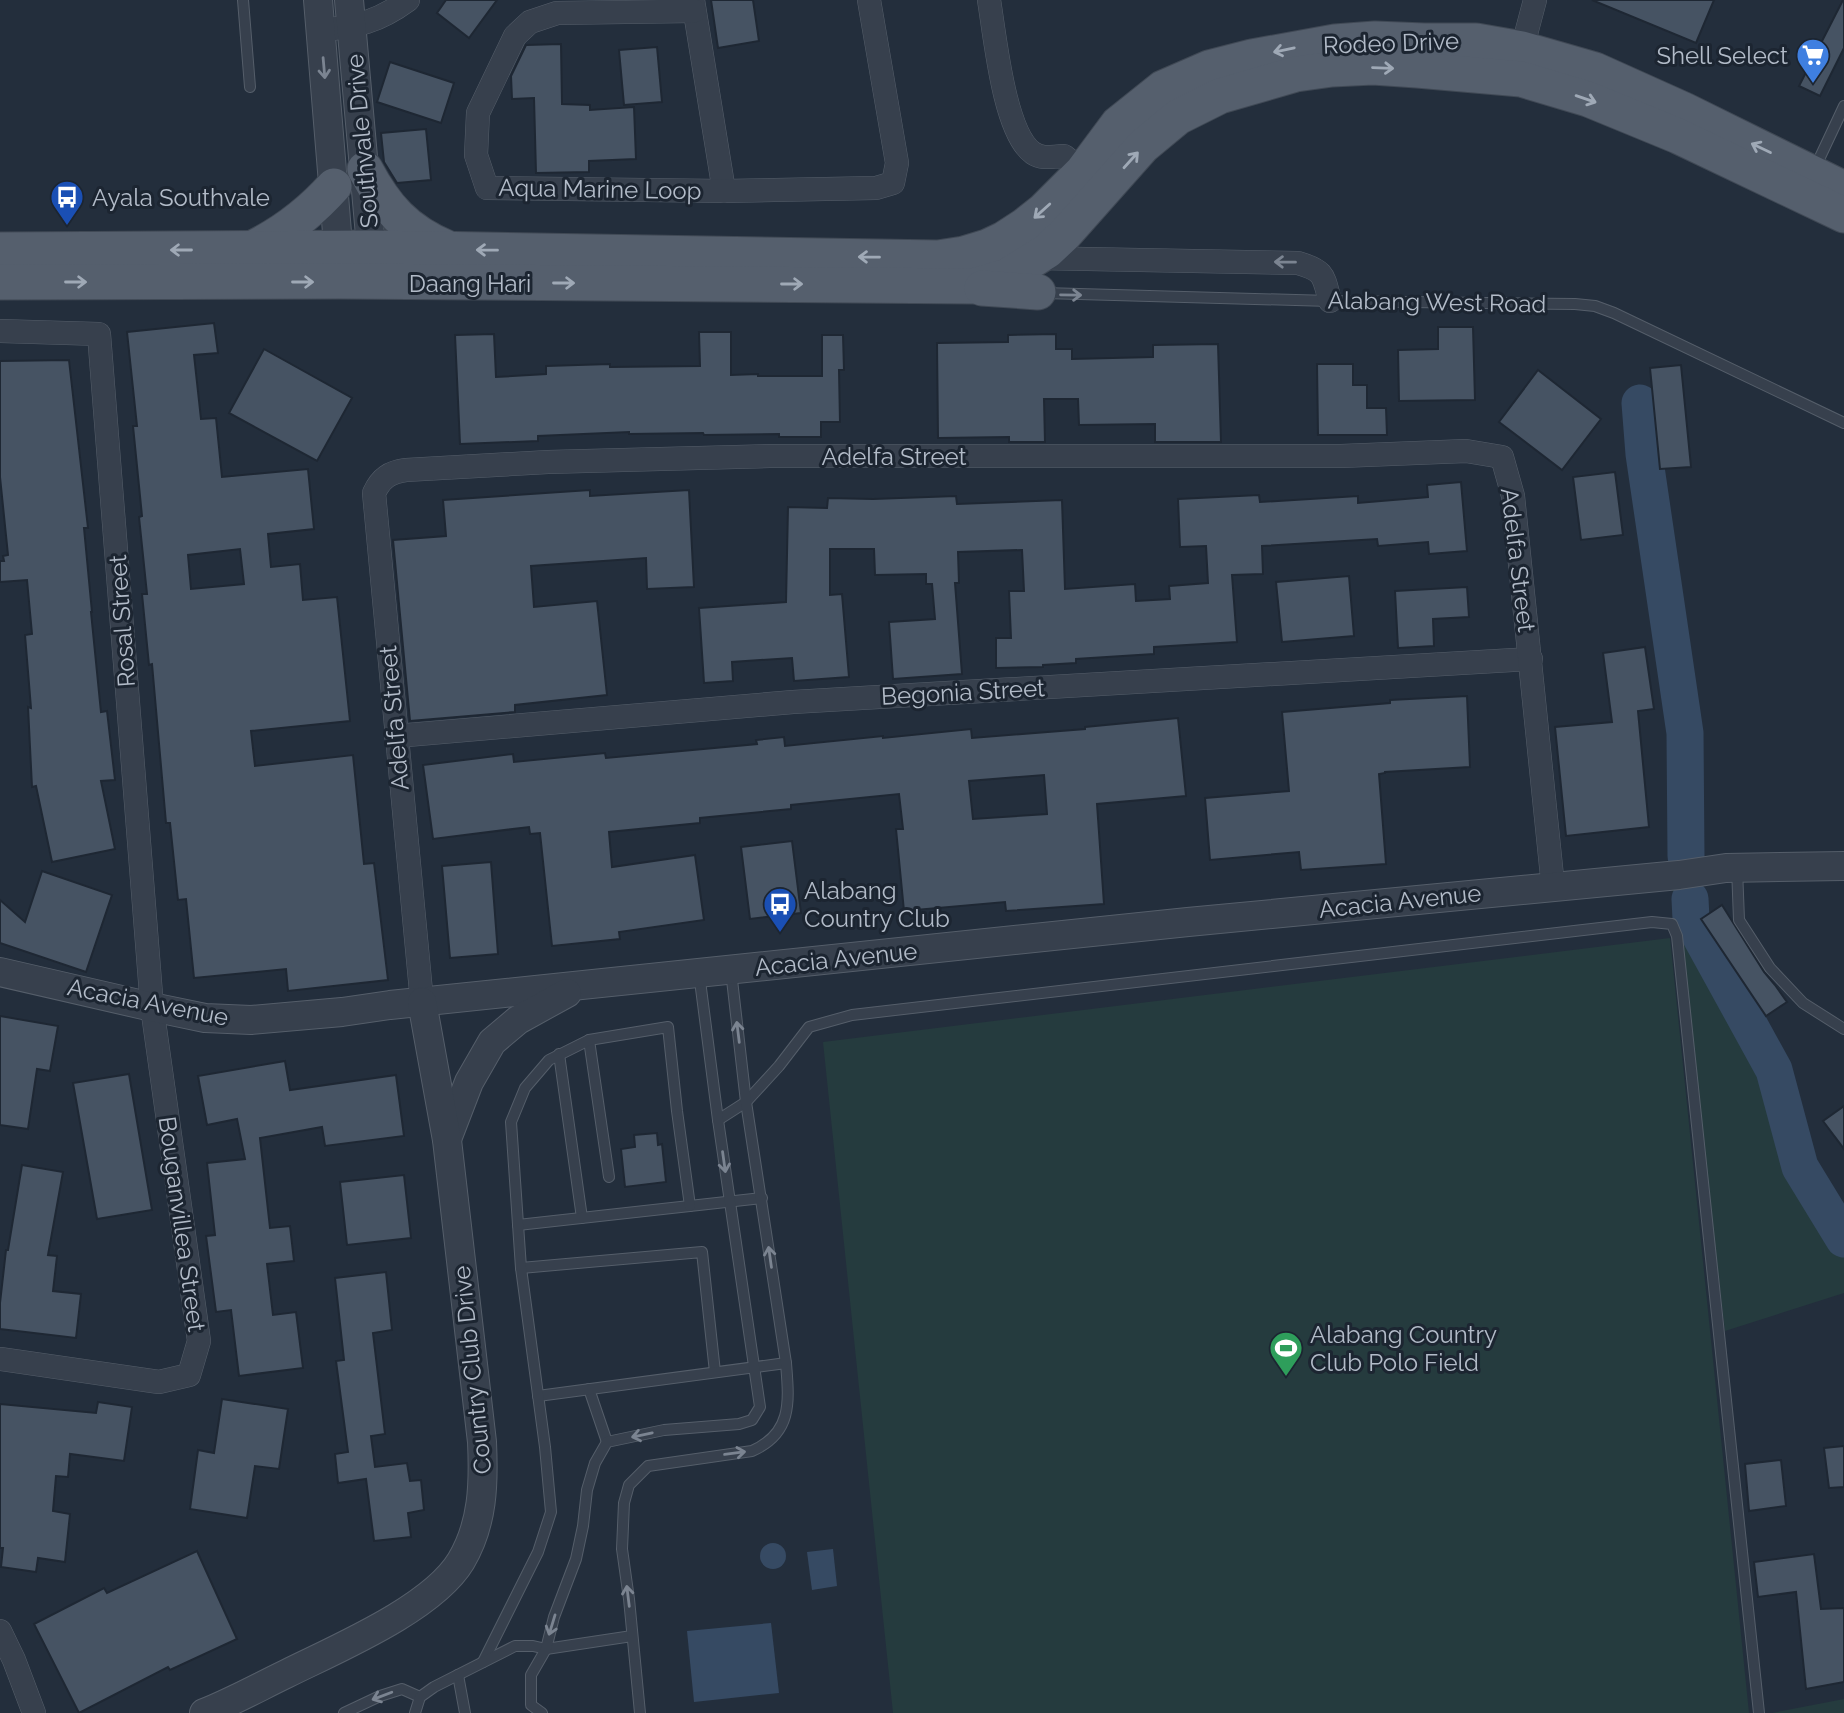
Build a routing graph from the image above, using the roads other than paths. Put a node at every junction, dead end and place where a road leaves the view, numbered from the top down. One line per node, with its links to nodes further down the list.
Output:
1 (243, 0): 11 (lane)
2 (318, 0): 9 (street, Southvale Drive)
3 (408, 0): 8 (street)
4 (869, 0): 19 (street)
5 (989, 0): 16 (street)
6 (1535, 0): 10 (street)
7 (694, 6): 19 (street); 19 (street, Aqua Marine Loop)
8 (350, 13): 9 (street); 14 (street, Southvale Drive)
9 (321, 30): 17 (street, Southvale Drive, one-way to 17)
10 (1522, 64): 15 (main road, Rodeo Drive, one-way to 10); 16 (main road, Rodeo Drive); 20 (main road, Rodeo Drive, one-way to 20)
11 (250, 87)
12 (1844, 106): 13 (lane)
13 (1839, 132): 15 (lane)
14 (365, 169): 24 (main road); 25 (street, Southvale Drive)
15 (1813, 174): 18 (main road, Rodeo Drive)
16 (1094, 180): 21 (main road, Rodeo Drive, one-way to 21); 27 (main road, Rodeo Drive)
17 (334, 186): 23 (main road); 25 (street, Southvale Drive)
18 (1844, 189)
19 (724, 191)
20 (1844, 215)
21 (987, 247): 26 (main road, Rodeo Drive); 27 (street); 27 (street)
22 (0, 250): 23 (main road, Daang Hari, one-way to 22)
23 (250, 250): 25 (main road, Daang Hari)
24 (450, 250): 25 (main road, Daang Hari); 26 (main road, Daang Hari, one-way to 24)
25 (356, 265): 26 (main road, Daang Hari, one-way to 26); 28 (main road, Daang Hari, one-way to 25)
26 (939, 272): 27 (main road, Rodeo Drive)
27 (1027, 276): 29 (lane, Alabang West Road, one-way to 29); 29 (street, one-way to 27)
28 (0, 282)
29 (1330, 301): 31 (lane, Alabang West Road)
30 (0, 331): 42 (street, Rosal Street)
31 (1844, 424)
32 (1531, 659): 33 (street, Begonia Street); 33 (street, Adelfa Street); 36 (street, Adelfa Street)
33 (396, 736): 41 (street, Adelfa Street)
34 (1844, 866): 35 (street, Acacia Avenue)
35 (1731, 868): 36 (street, Acacia Avenue); 43 (lane)
36 (1553, 886): 37 (street, Acacia Avenue)
37 (731, 970): 39 (street, Acacia Avenue); 46 (lane, one-way to 37)
38 (0, 972): 42 (street, Acacia Avenue)
39 (699, 973): 40 (street, Acacia Avenue); 47 (lane)
40 (582, 986): 41 (street, Acacia Avenue); 48 (street)
41 (422, 1002): 42 (street, Acacia Avenue); 48 (street, Country Club Drive)
42 (152, 1007): 56 (street, Bouganvillea Street)
43 (1844, 1029)
44 (589, 1040): 45 (lane); 49 (lane); 52 (lane)
45 (559, 1054): 53 (lane); 54 (lane)
46 (747, 1101): 47 (lane); 50 (lane); 76 (lane)
47 (718, 1120): 51 (lane, one-way to 51)
48 (447, 1140): 69 (street, Country Club Drive)
49 (609, 1177)
50 (762, 1198): 51 (lane); 57 (lane, one-way to 50)
51 (730, 1202): 52 (lane); 58 (lane)
52 (690, 1206): 53 (lane)
53 (582, 1218): 54 (lane)
54 (518, 1225): 55 (lane)
55 (521, 1268): 59 (lane); 61 (lane)
56 (0, 1359)
57 (786, 1363): 58 (lane); 64 (lane, one-way to 57)
58 (754, 1367): 59 (lane); 62 (lane, one-way to 62)
59 (715, 1372): 60 (lane)
60 (589, 1389): 61 (lane); 62 (lane)
61 (538, 1396): 66 (lane)
62 (607, 1442): 65 (lane, one-way to 65)
63 (0, 1631): 70 (street)
64 (632, 1636): 65 (lane); 75 (lane)
65 (545, 1649): 66 (lane); 74 (lane)
66 (483, 1662): 67 (lane)
67 (458, 1675): 68 (lane); 73 (lane)
68 (420, 1697): 71 (lane, one-way to 71); 72 (lane)
69 (209, 1712)
70 (34, 1713)
71 (344, 1713)
72 (415, 1713)
73 (465, 1713)
74 (542, 1713)
75 (640, 1713)
76 (1759, 1713)

